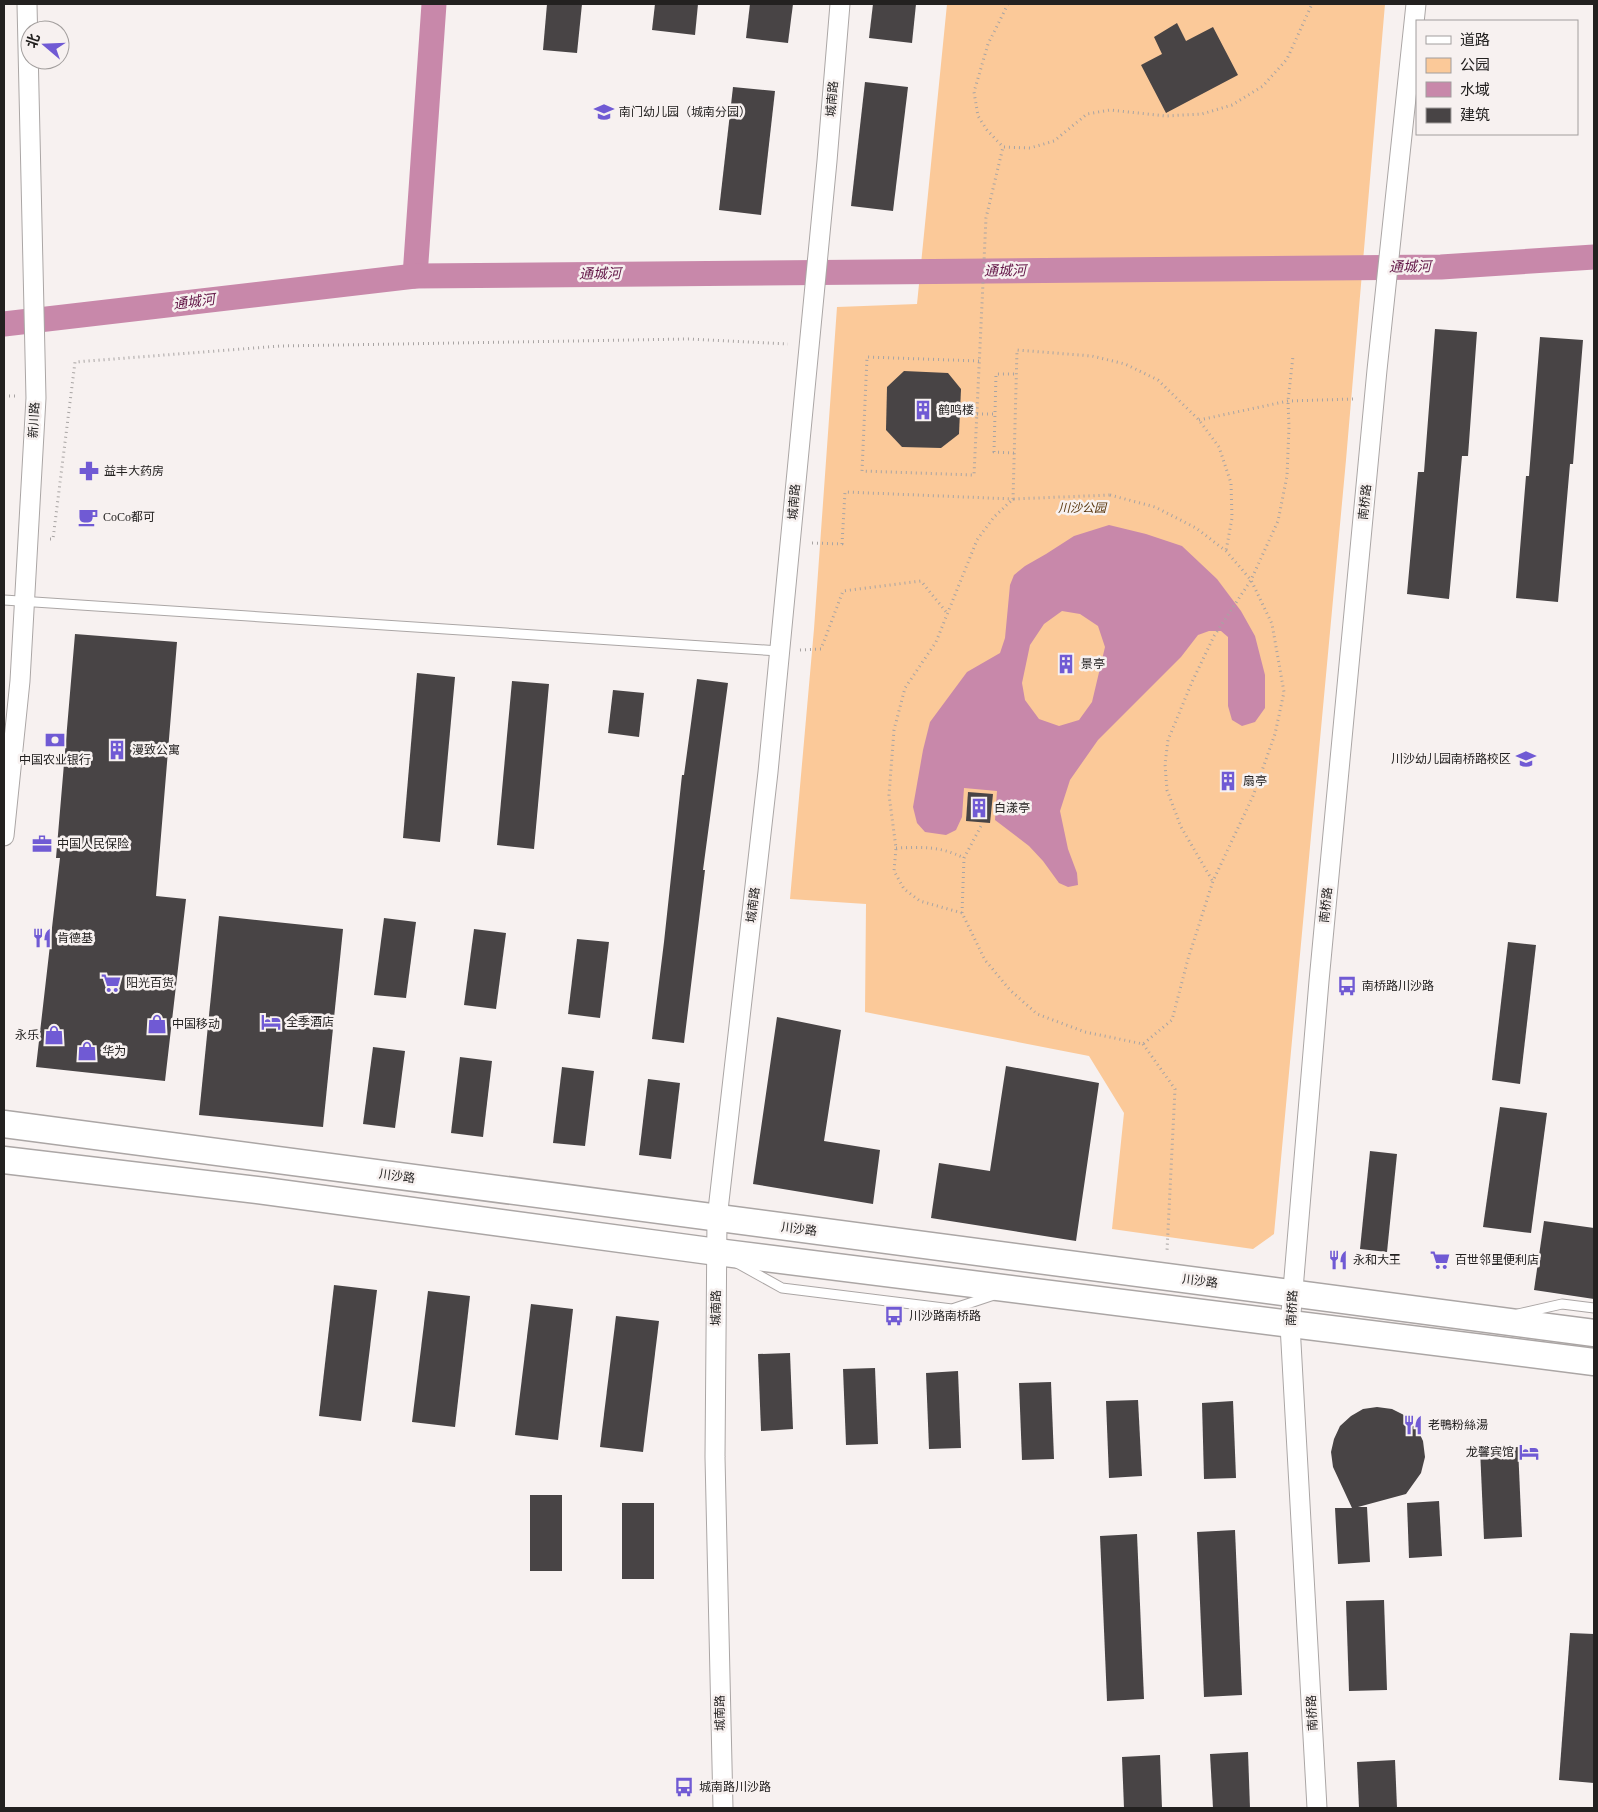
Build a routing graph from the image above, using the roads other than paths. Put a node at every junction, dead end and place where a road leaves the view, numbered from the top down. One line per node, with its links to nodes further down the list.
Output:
1 (27, 4): 5 (street, 新川路)
2 (840, 4): 6 (street, 城南路)
3 (1416, 4): 12 (street, 南桥路)
4 (4, 600): 5 (lane)
5 (26, 601): 6 (lane); 7 (street, 新川路)
6 (779, 651): 10 (street, 城南路)
7 (4, 836)
8 (4, 1124): 10 (main road, 川沙路)
9 (4, 1160): 11 (main road)
10 (717, 1218): 11 (street, 城南路); 12 (main road, 川沙路)
11 (717, 1252): 15 (main road); 18 (street, 城南路)
12 (1292, 1293): 14 (main road, 川沙路); 15 (street, 南桥路)
13 (1594, 1308): 14 (lane)
14 (1494, 1319): 16 (main road, 川沙路)
15 (1290, 1325): 17 (main road); 19 (street, 南桥路)
16 (1594, 1333)
17 (1594, 1362)
18 (723, 1808)
19 (1318, 1808)

